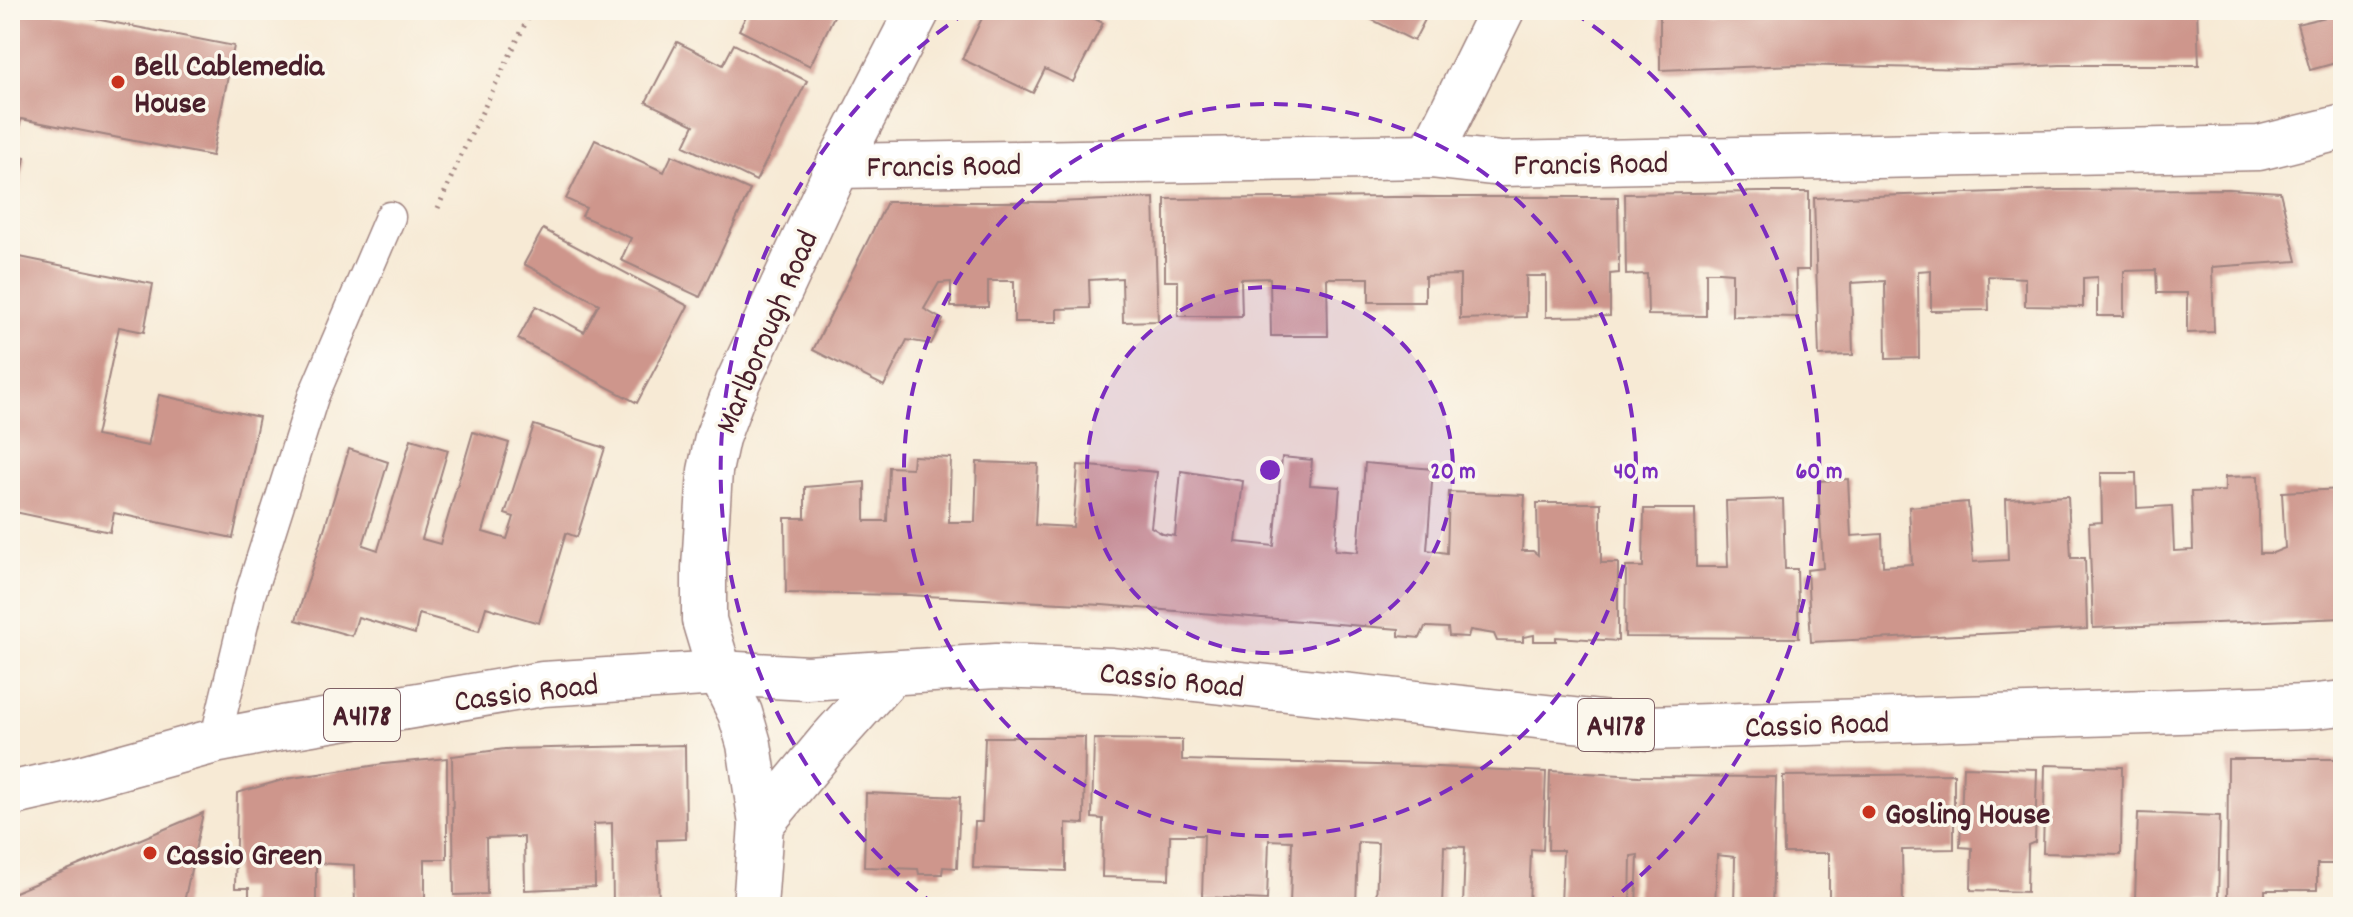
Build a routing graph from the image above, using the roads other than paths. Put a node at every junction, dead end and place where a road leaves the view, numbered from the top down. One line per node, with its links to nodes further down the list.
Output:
1 (918, 10): 5 (street, Marlborough Road)
2 (1502, 10): 4 (street)
3 (2343, 127): 4 (street, Francis Road)
4 (1430, 156): 5 (street, Francis Road)
5 (838, 166): 7 (street, Marlborough Road)
6 (390, 217): 10 (lane)
7 (720, 673): 8 (street, Cassio Road / A4178); 10 (street, Cassio Road / A4178); 12 (street, Marlborough Road)
8 (891, 673): 9 (street, Cassio Road / A4178); 12 (street)
9 (2343, 703)
10 (215, 741): 11 (street, Cassio Road / A4178)
11 (10, 794)
12 (761, 824): 13 (street, Marlborough Road)
13 (755, 907)

